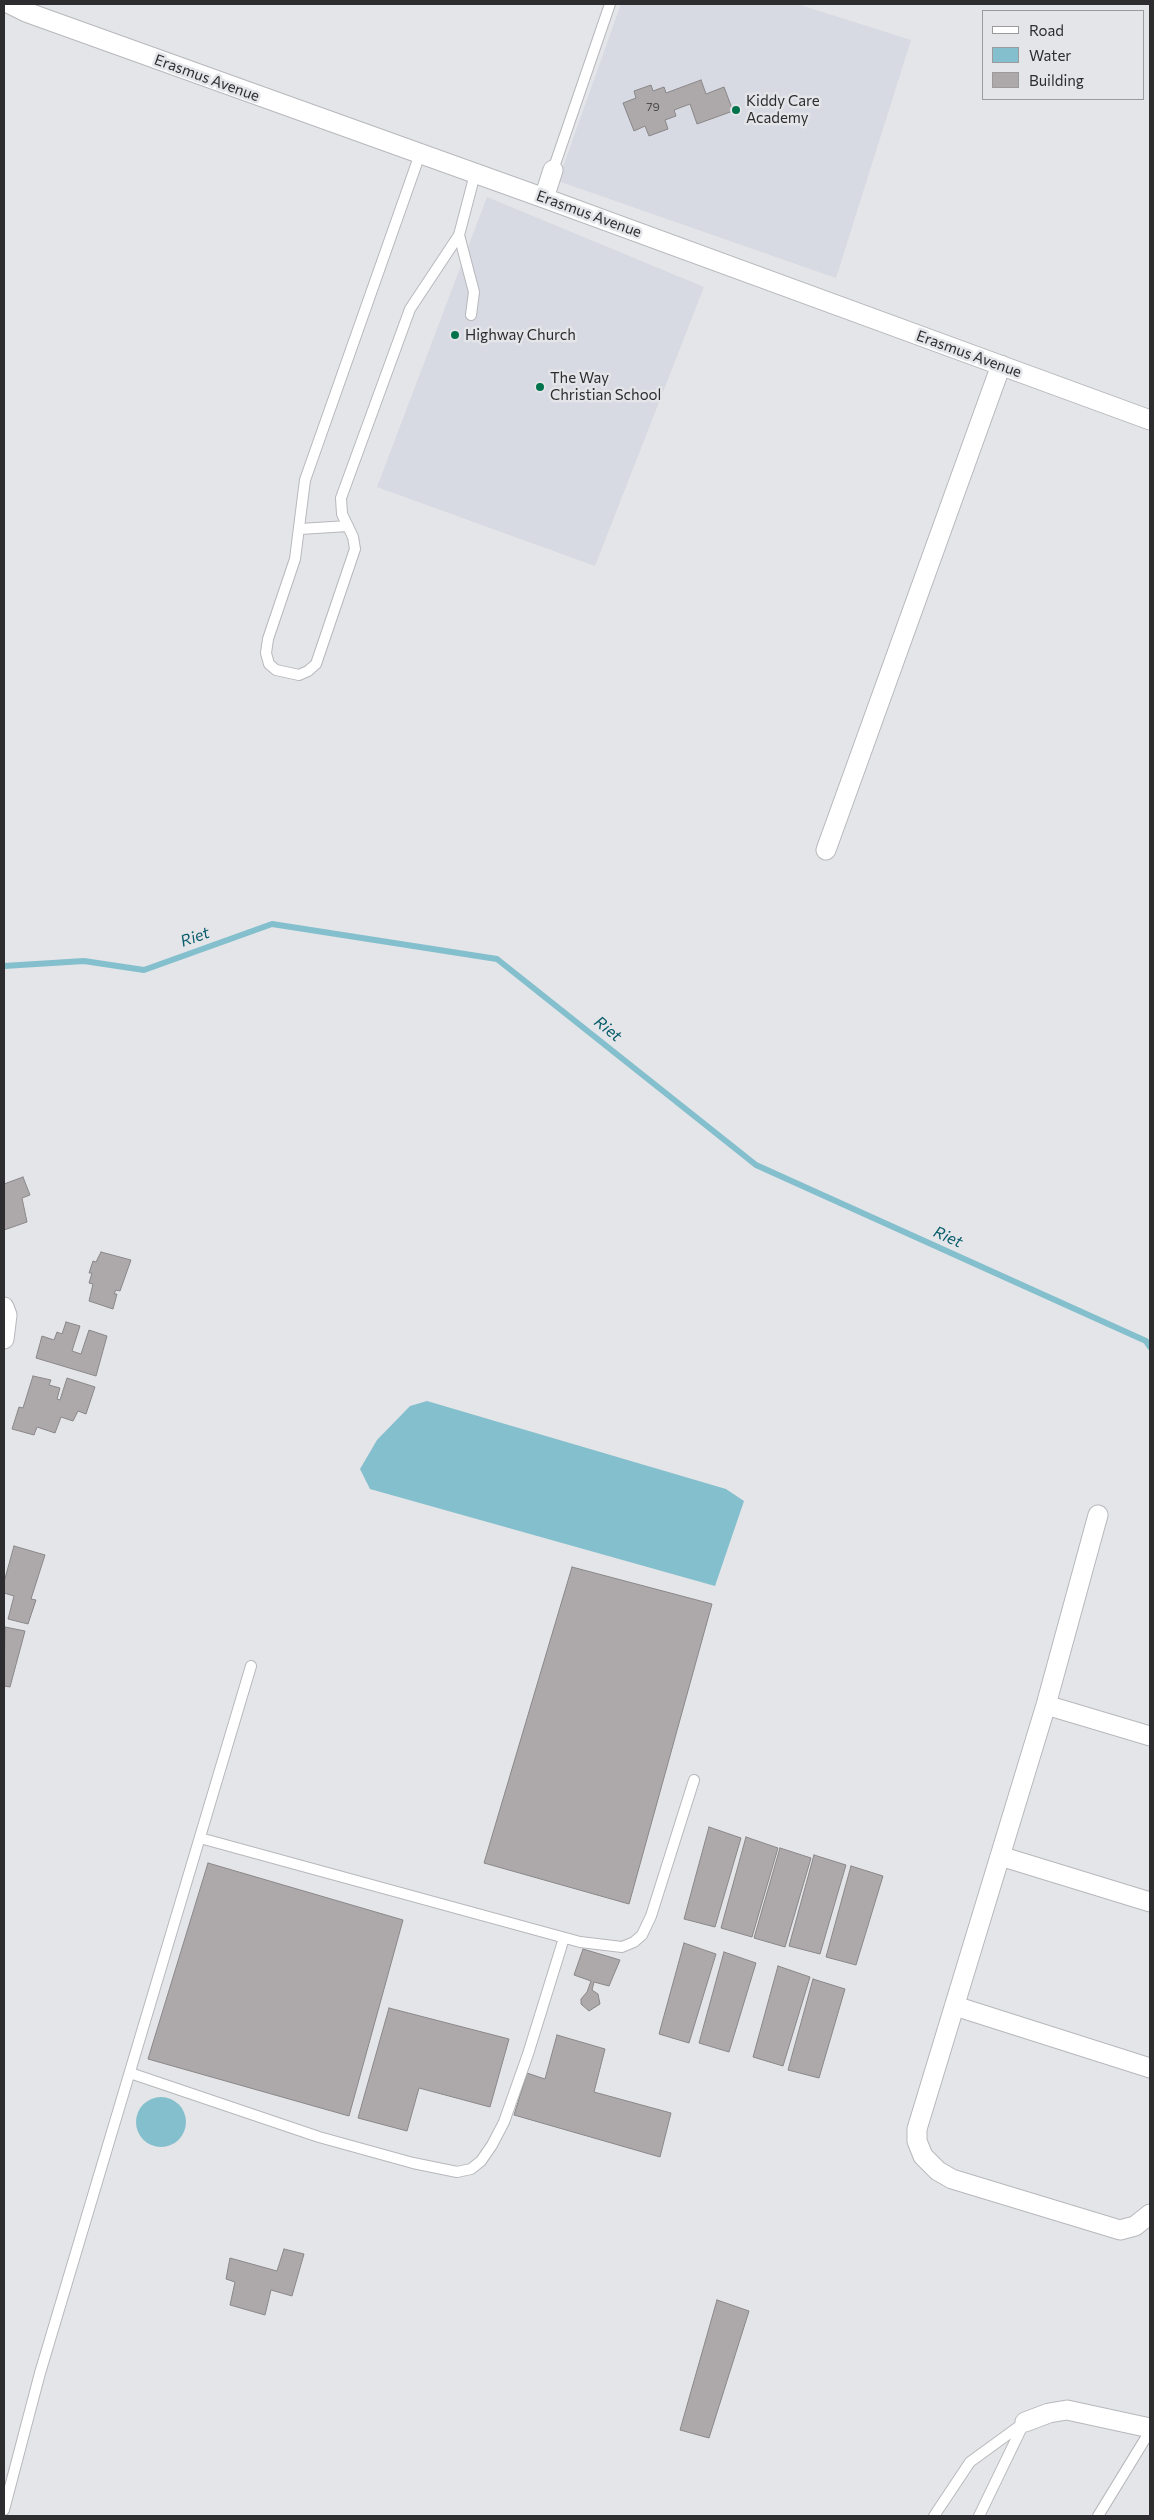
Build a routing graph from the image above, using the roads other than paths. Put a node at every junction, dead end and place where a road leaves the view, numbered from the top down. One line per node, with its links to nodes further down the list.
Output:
1 (610, 4): 5 (lane)
2 (18, 8): 3 (street); 4 (street, Erasmus Avenue)
3 (4, 14)
4 (420, 154): 6 (street, Erasmus Avenue); 13 (lane)
5 (554, 170): 7 (street)
6 (476, 174): 7 (street, Erasmus Avenue); 8 (lane)
7 (544, 198): 10 (street, Erasmus Avenue)
8 (459, 235): 9 (lane); 12 (lane)
9 (471, 315)
10 (1001, 365): 11 (street, Erasmus Avenue); 14 (street)
11 (1150, 420)
12 (348, 526): 13 (lane); 13 (lane)
13 (300, 529)
14 (826, 850)
15 (4, 1307): 16 (street)
16 (4, 1338)
17 (1098, 1515): 19 (street)
18 (251, 1666): 22 (lane)
19 (1046, 1705): 20 (street); 23 (street)
20 (1150, 1736)
21 (694, 1780): 25 (lane)
22 (200, 1838): 25 (lane); 28 (lane)
23 (1000, 1856): 24 (street); 26 (street)
24 (1150, 1902)
25 (564, 1938): 28 (lane)
26 (954, 2006): 27 (street); 29 (street)
27 (1150, 2068)
28 (130, 2073): 32 (lane)
29 (1150, 2214)
30 (1024, 2422): 31 (street); 33 (lane); 34 (lane)
31 (1150, 2429): 35 (lane)
32 (4, 2510)
33 (934, 2516)
34 (980, 2516)
35 (1098, 2516)

